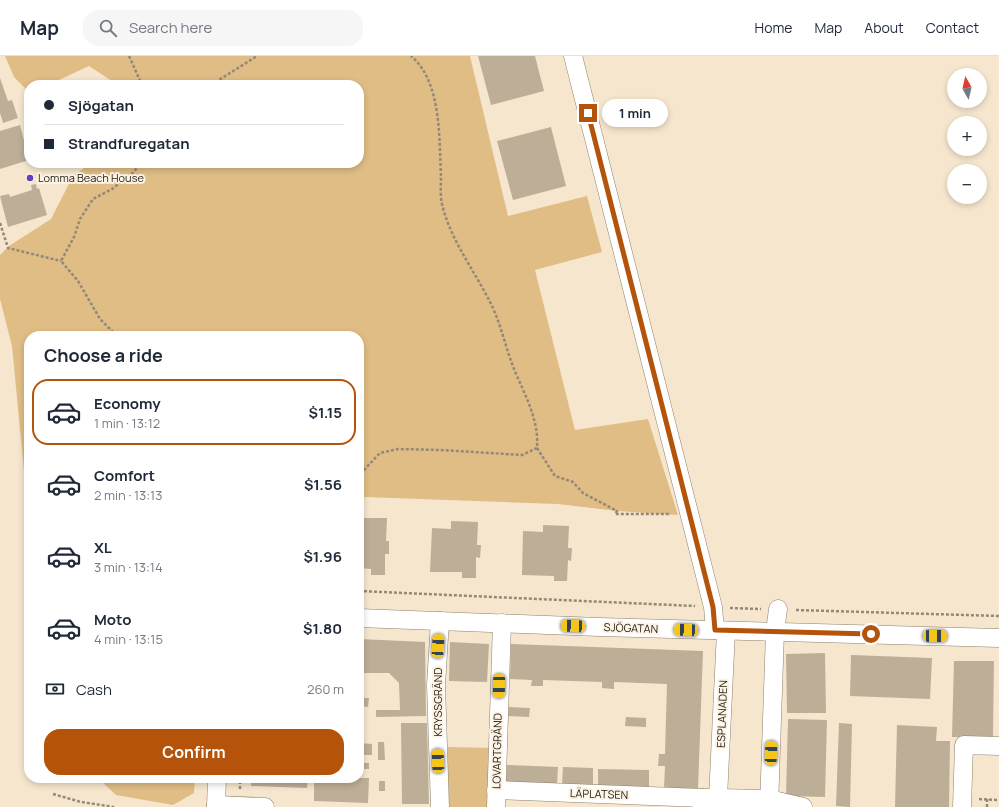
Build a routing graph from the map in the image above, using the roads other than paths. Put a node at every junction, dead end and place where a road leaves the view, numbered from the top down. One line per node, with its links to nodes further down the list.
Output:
1 (573, 56): 6 (street, ESPLANADEN)
2 (778, 609): 7 (street)
3 (364, 618): 4 (street, SJÖGATAN)
4 (440, 621): 5 (street, SJÖGATAN); 16 (street, KRYSSGRÄND)
5 (502, 624): 6 (street, SJÖGATAN); 11 (street, LOVARTGRÄND)
6 (720, 630): 7 (street, SJÖGATAN); 12 (street, ESPLANADEN)
7 (775, 632): 8 (street, SJÖGATAN); 13 (street)
8 (999, 638)
9 (999, 746): 18 (street)
10 (217, 783): 14 (street)
11 (496, 798): 12 (street, LÄPLATSEN)
12 (707, 801): 13 (street)
13 (769, 803): 17 (street)
14 (216, 806): 15 (street)
15 (265, 807)
16 (440, 807)
17 (803, 807)
18 (962, 807)

